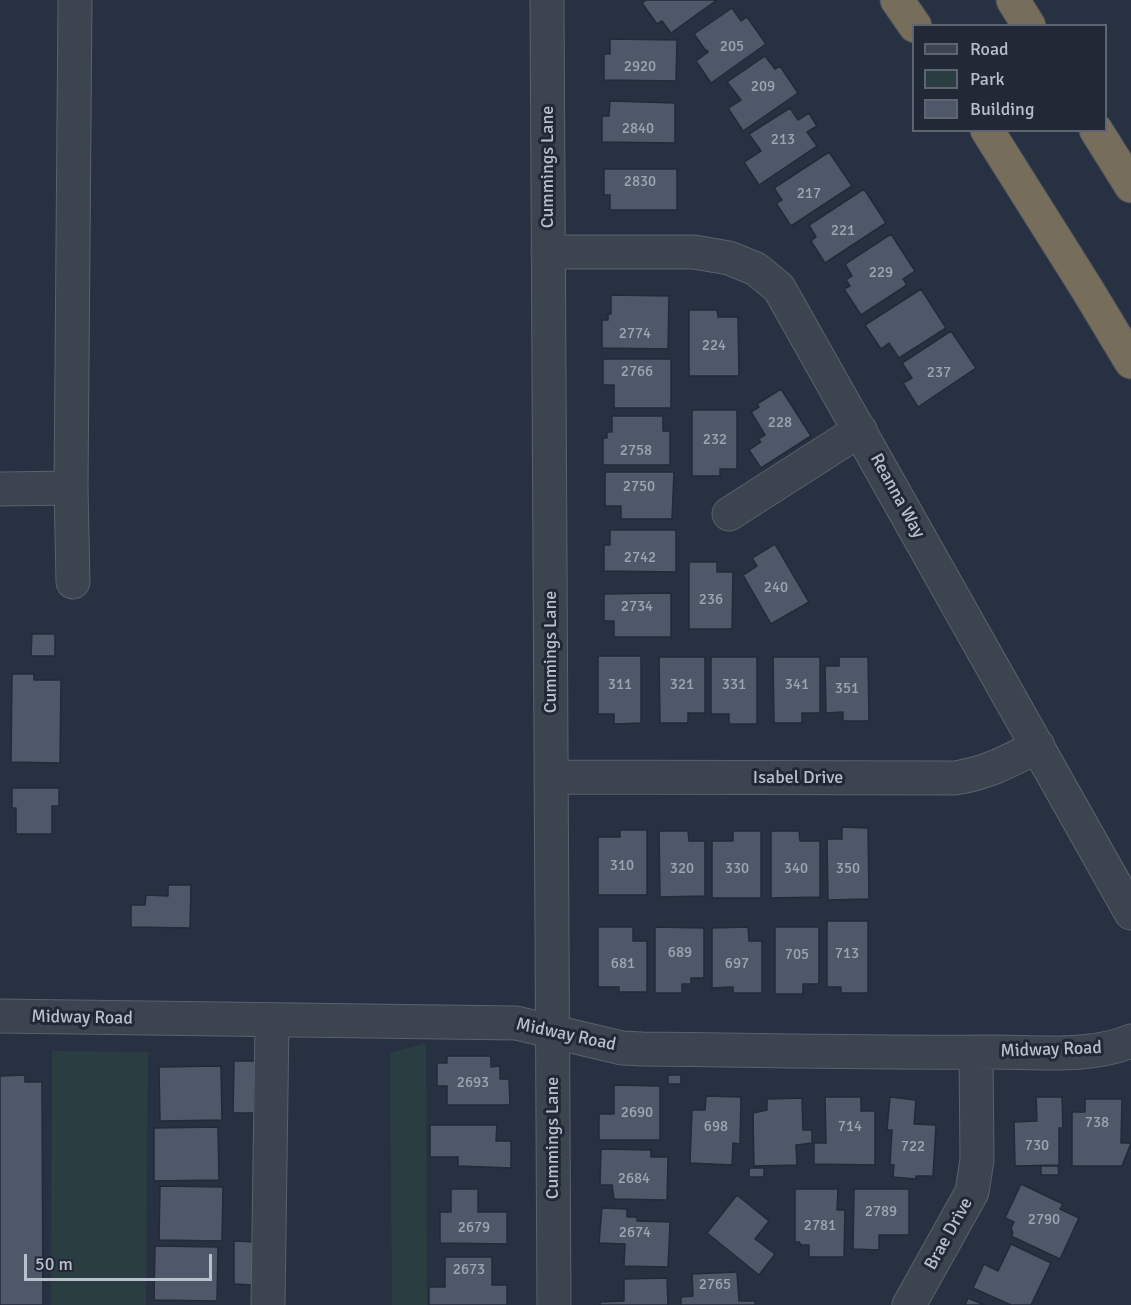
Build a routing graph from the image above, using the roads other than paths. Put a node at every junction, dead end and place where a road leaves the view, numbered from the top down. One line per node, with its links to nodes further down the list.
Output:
1 (75, 0): 13 (street)
2 (547, 0): 10 (street, Cummings Lane)
3 (897, 0): 5 (highway)
4 (1013, 0): 6 (highway)
5 (914, 24)
6 (1028, 24)
7 (988, 132): 11 (highway)
8 (1097, 132): 9 (highway)
9 (1131, 186)
10 (548, 252): 12 (street, Reanna Way); 18 (street, Cummings Lane)
11 (1131, 362)
12 (860, 430): 15 (street); 17 (street, Reanna Way)
13 (71, 488): 14 (street); 16 (street)
14 (0, 489)
15 (729, 514)
16 (73, 582)
17 (1038, 746): 18 (street, Isabel Drive); 19 (street, Reanna Way)
18 (551, 777): 22 (street, Cummings Lane)
19 (1131, 913)
20 (0, 1016): 21 (street, Midway Road)
21 (272, 1021): 22 (street, Midway Road); 25 (street)
22 (552, 1030): 24 (street, Midway Road); 26 (street, Cummings Lane)
23 (1131, 1041): 24 (street, Midway Road)
24 (975, 1052): 27 (street, Brae Drive)
25 (268, 1305)
26 (554, 1305)
27 (909, 1305)

